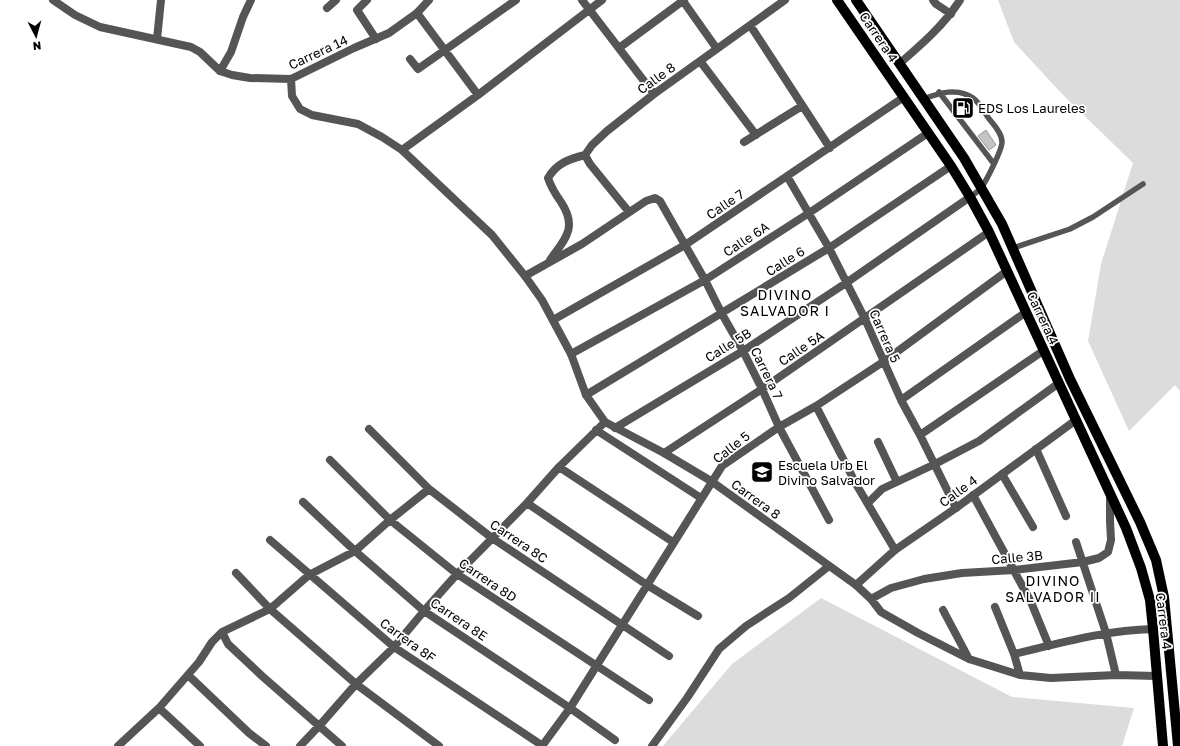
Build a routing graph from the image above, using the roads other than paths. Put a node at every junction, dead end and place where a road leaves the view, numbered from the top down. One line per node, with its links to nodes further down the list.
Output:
1 (53, 0): 21 (street)
2 (161, 0): 21 (street)
3 (251, 0): 29 (street)
4 (336, 0): 16 (street)
5 (367, 0): 22 (street)
6 (429, 0): 18 (street, Carrera 14)
7 (516, 0): 25 (street)
8 (582, 0): 17 (street)
9 (602, 0): 17 (street)
10 (684, 0): 23 (street); 24 (street)
11 (838, 0): 34 (main road, Carrera 4)
12 (856, 0): 28 (main road, Carrera 4)
13 (933, 0): 19 (street)
14 (960, 0): 19 (street)
15 (783, 1): 20 (street, Calle 8)
16 (327, 8)
17 (590, 9): 23 (street); 33 (street)
18 (417, 13): 22 (street, Carrera 14); 25 (street)
19 (951, 14): 28 (street)
20 (750, 26): 24 (street, Calle 8); 36 (street)
21 (156, 39): 29 (street)
22 (376, 39): 30 (street, Carrera 14)
23 (619, 48): 32 (street)
24 (717, 49): 27 (street, Calle 8)
25 (446, 51): 26 (street); 33 (street)
26 (410, 59)
27 (700, 61): 32 (street, Calle 8); 38 (street)
28 (899, 64): 35 (main road, Carrera 4)
29 (220, 71): 30 (street, Carrera 14)
30 (291, 79): 41 (street)
31 (939, 92): 35 (lane); 43 (lane); 43 (lane)
32 (654, 94): 42 (street, Calle 8)
33 (478, 95): 41 (street)
34 (904, 97): 37 (main road, Carrera 4); 40 (street, Calle 7)
35 (923, 99): 47 (main road, Carrera 4)
36 (802, 106): 38 (street); 40 (street)
37 (928, 133): 44 (main road, Carrera 4); 50 (street, Calle 6A)
38 (756, 135): 39 (street)
39 (744, 142)
40 (830, 148): 45 (street, Calle 7)
41 (402, 150): 57 (street)
42 (585, 155): 49 (street); 55 (street)
43 (994, 164): 47 (lane)
44 (951, 166): 48 (main road, Carrera 4); 53 (street, Calle 6)
45 (787, 176): 50 (street, Carrera 5); 52 (street, Calle 7)
46 (1143, 184): 54 (lane)
47 (982, 187): 48 (lane); 54 (main road, Carrera 4)
48 (970, 197): 51 (main road, Carrera 4); 59 (street, Calle 5B)
49 (629, 212): 52 (street, Carrera 7); 55 (street)
50 (809, 213): 53 (street, Carrera 5); 58 (street, Calle 6A)
51 (989, 232): 56 (main road, Carrera 4); 62 (street, Calle 5A)
52 (685, 245): 58 (street, Carrera 7); 63 (street, Calle 7)
53 (829, 248): 59 (street, Carrera 5); 61 (street, Calle 6)
54 (1012, 248): 152 (main road, Carrera 4)
55 (548, 263): 57 (street)
56 (1007, 271): 60 (main road, Carrera 4); 67 (street, Calle 5)
57 (525, 276): 63 (street)
58 (705, 280): 61 (street, Carrera 7); 66 (street, Calle 6A)
59 (846, 283): 62 (street, Carrera 5); 64 (street, Calle 5B)
60 (1026, 312): 65 (main road, Carrera 4); 71 (street)
61 (722, 314): 64 (street, Carrera 7); 70 (street, Calle 6)
62 (865, 319): 67 (street, Carrera 5); 69 (street, Calle 5A)
63 (553, 320): 66 (street)
64 (743, 351): 69 (street, Carrera 7); 76 (street, Calle 5B)
65 (1043, 351): 68 (main road, Carrera 4); 79 (street)
66 (570, 354): 70 (street)
67 (883, 362): 71 (street, Carrera 5); 72 (street, Calle 5)
68 (1059, 383): 73 (main road, Carrera 4); 84 (street)
69 (762, 389): 75 (street, Carrera 7); 82 (street, Calle 5A)
70 (586, 395): 74 (street)
71 (900, 400): 79 (street, Carrera 5)
72 (816, 406): 75 (street, Calle 5); 95 (street)
73 (1076, 420): 81 (street, Calle 4); 90 (main road, Carrera 4)
74 (605, 422): 76 (street, Carrera 8); 78 (street)
75 (779, 427): 87 (street, Calle 5); 99 (street, Carrera 7)
76 (615, 428): 82 (street, Carrera 8)
77 (369, 429): 89 (street, Carrera 8C)
78 (596, 430): 85 (street); 92 (street)
79 (920, 435): 84 (street, Carrera 5)
80 (878, 442): 88 (street)
81 (1036, 449): 86 (street, Calle 4); 97 (street)
82 (664, 453): 87 (street, Carrera 8)
83 (330, 460): 98 (street, Carrera 8D)
84 (935, 464): 88 (street); 96 (street, Carrera 5)
85 (559, 467): 94 (street); 103 (street)
86 (1002, 474): 91 (street, Calle 4); 100 (street)
87 (711, 481): 92 (street, Calle 5); 108 (street, Carrera 8)
88 (897, 482): 95 (street)
89 (429, 489): 98 (street); 101 (street, Carrera 8C)
90 (1110, 494): 107 (street, Calle 3B); 122 (main road, Carrera 4)
91 (974, 495): 96 (street, Calle 4); 109 (street)
92 (701, 498): 103 (street, Calle 5)
93 (302, 502): 106 (street, Carrera 8E)
94 (527, 503): 101 (street); 113 (street)
95 (868, 503): 105 (street)
96 (956, 508): 105 (street, Calle 4)
97 (1066, 516)
98 (390, 520): 106 (street); 111 (street, Carrera 8D)
99 (829, 520)
100 (1033, 527)
101 (492, 538): 111 (street); 121 (street, Carrera 8C)
102 (270, 540): 112 (street, Carrera 8F)
103 (673, 542): 113 (street, Calle 5)
104 (1076, 542): 107 (street)
105 (895, 550): 114 (street, Calle 4)
106 (355, 551): 112 (street); 119 (street, Carrera 8E)
107 (1084, 562): 109 (street, Calle 3B); 124 (street)
108 (830, 566): 114 (street, Carrera 8); 150 (street)
109 (1014, 570): 115 (street, Calle 3B); 125 (street)
110 (236, 573): 117 (street)
111 (457, 574): 119 (street); 130 (street, Carrera 8D)
112 (309, 575): 117 (street); 126 (street, Carrera 8F)
113 (647, 584): 120 (street); 121 (street, Calle 5)
114 (856, 585): 115 (street, Carrera 8)
115 (871, 599): 129 (street, Carrera 8)
116 (994, 607): 127 (street)
117 (270, 609): 123 (street); 135 (street)
118 (943, 610): 129 (street)
119 (424, 611): 126 (street); 138 (street, Carrera 8E)
120 (698, 616)
121 (622, 624): 128 (street, Carrera 8C); 130 (street, Calle 5)
122 (1153, 629): 124 (street); 134 (main road, Carrera 4)
123 (222, 632): 131 (street); 139 (street)
124 (1106, 634): 125 (street); 133 (street)
125 (1049, 646): 127 (street)
126 (394, 647): 135 (street); 149 (street, Carrera 8F)
127 (1014, 654): 132 (street)
128 (669, 656)
129 (969, 659): 132 (street)
130 (596, 666): 136 (street, Carrera 8D); 138 (street, Calle 5)
131 (188, 675): 137 (street); 146 (street)
132 (1020, 675): 133 (street)
133 (1116, 676): 134 (street)
134 (1157, 676): 151 (main road, Carrera 4)
135 (356, 684): 139 (street); 142 (street)
136 (649, 700)
137 (159, 708): 140 (street); 145 (street)
138 (570, 708): 141 (street, Carrera 8E); 149 (street, Calle 5)
139 (320, 726): 147 (street); 148 (street)
140 (125, 740): 143 (street); 144 (street)
141 (615, 740)
142 (434, 745)
143 (118, 746)
144 (131, 746)
145 (200, 746)
146 (266, 746)
147 (300, 746)
148 (342, 746)
149 (542, 746)
150 (652, 746)
151 (1163, 746)
152 (1178, 746)

